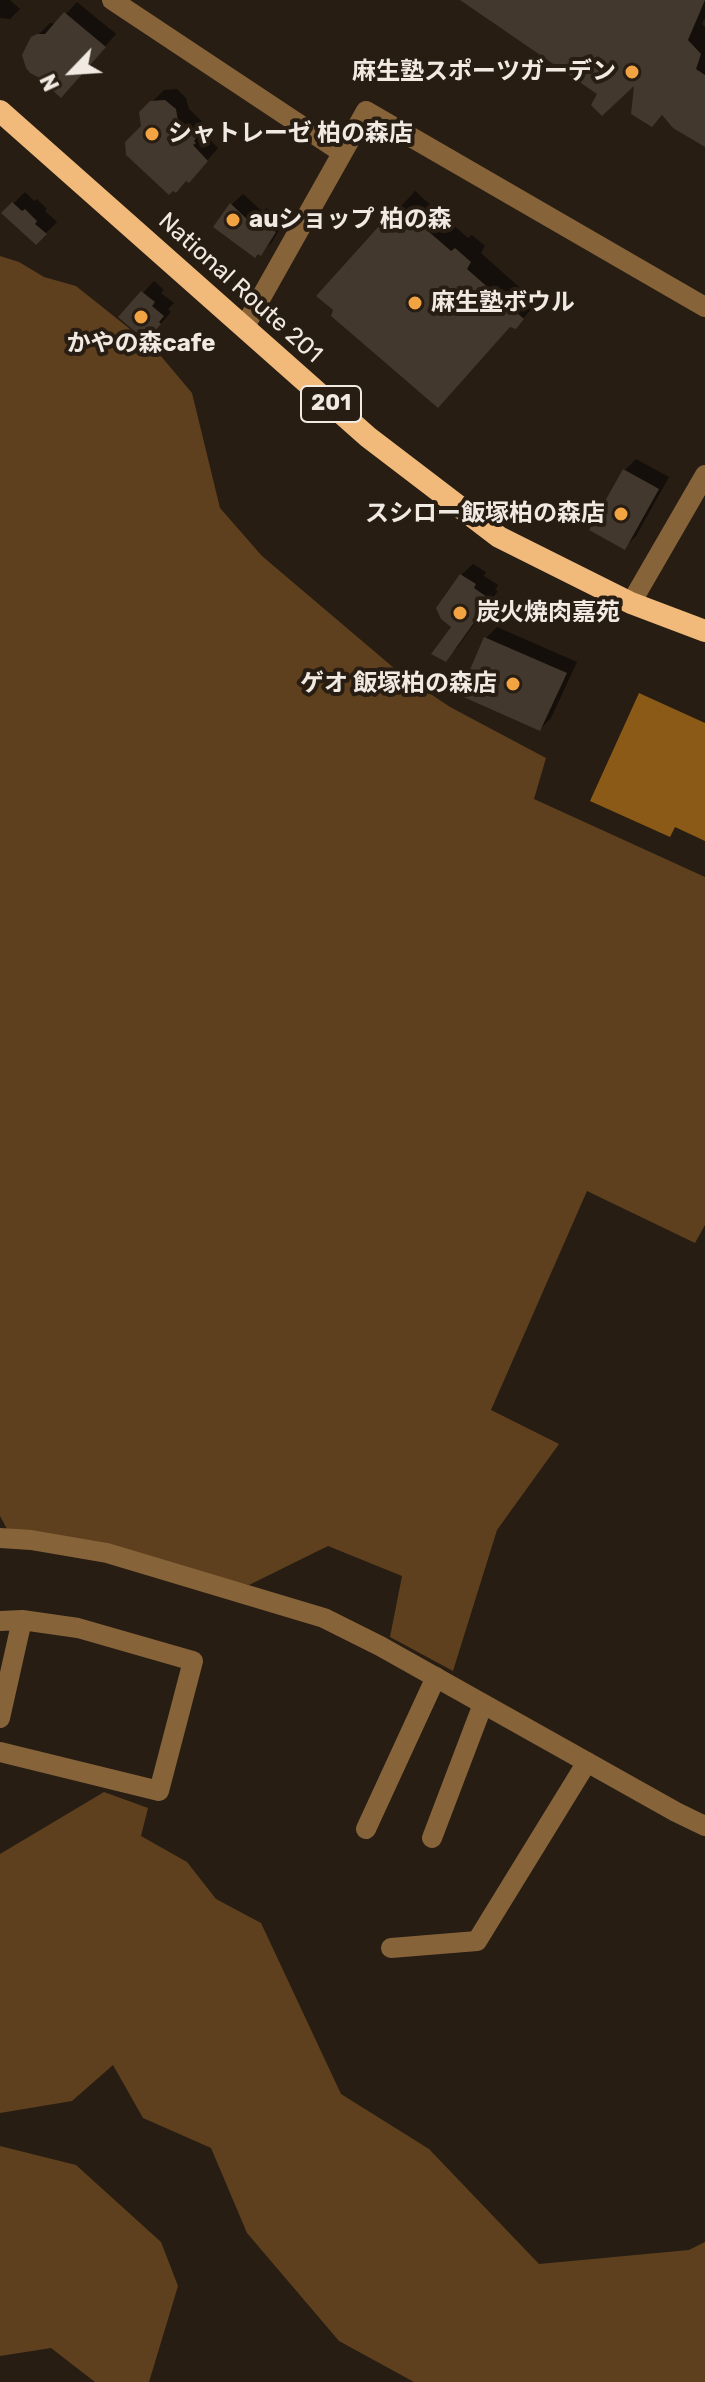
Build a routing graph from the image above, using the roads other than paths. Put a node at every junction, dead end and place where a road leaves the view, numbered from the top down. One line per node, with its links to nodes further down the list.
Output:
1 (112, 0): 3 (street)
2 (0, 111): 5 (highway, National Route 201 / 201)
3 (341, 152): 4 (street); 5 (street)
4 (705, 307)
5 (245, 326): 7 (highway, National Route 201 / 201)
6 (705, 475): 7 (street)
7 (631, 603): 8 (highway, National Route 201 / 201)
8 (705, 631)
9 (0, 1538): 12 (street)
10 (22, 1620): 11 (street); 14 (street); 15 (street)
11 (0, 1621)
12 (436, 1677): 13 (street); 18 (street)
13 (483, 1704): 16 (street); 19 (street)
14 (0, 1718)
15 (0, 1752)
16 (587, 1762): 17 (street); 20 (street)
17 (705, 1826)
18 (366, 1829)
19 (432, 1838)
20 (391, 1948)

